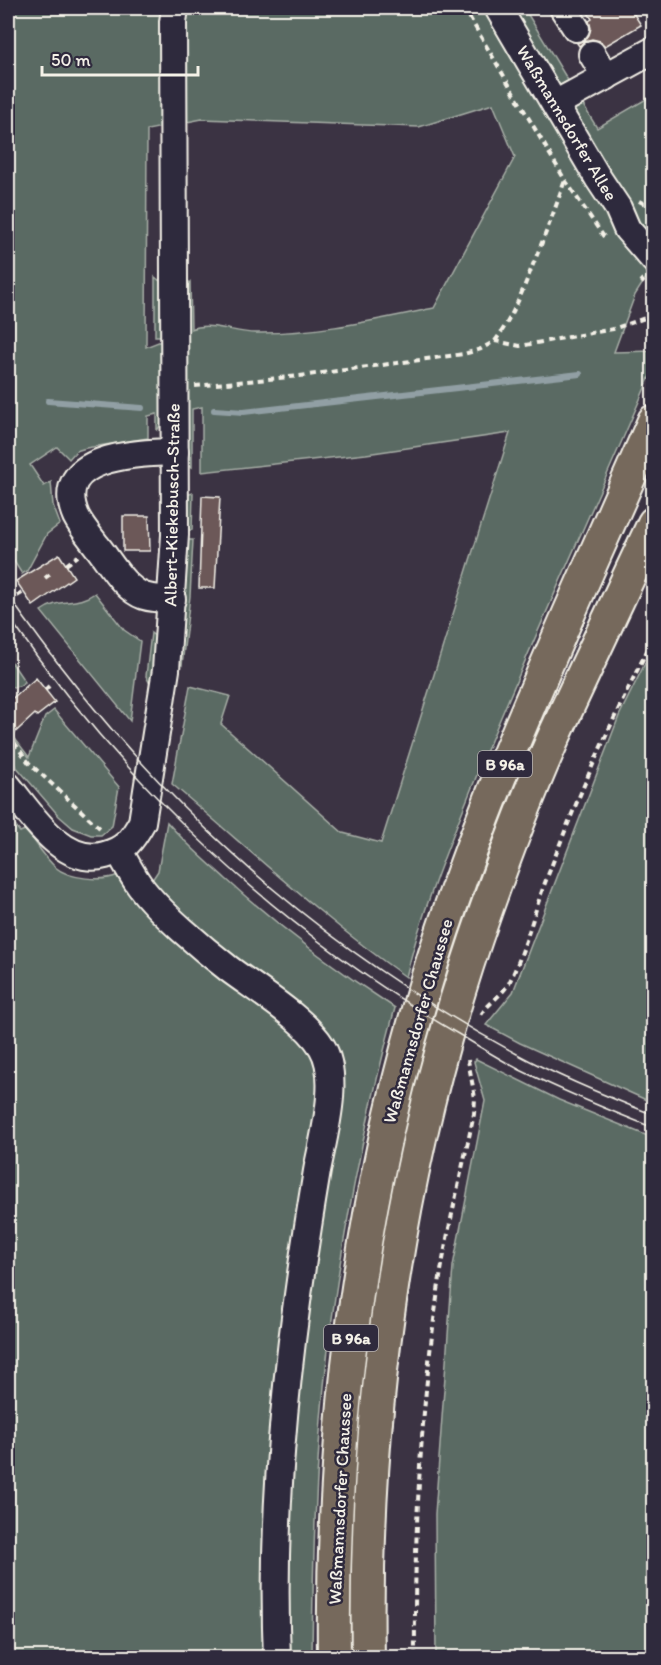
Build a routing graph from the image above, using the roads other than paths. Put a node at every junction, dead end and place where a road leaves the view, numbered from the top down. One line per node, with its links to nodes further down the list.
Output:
1 (175, 8): 11 (street, Albert-Kiekebusch-Straße)
2 (498, 8): 6 (street, Waßmannsdorfer Allee)
3 (654, 50): 5 (street)
4 (592, 54): 5 (street)
5 (606, 77): 6 (street)
6 (555, 104): 7 (street, Waßmannsdorfer Allee)
7 (618, 208): 8 (street, Waßmannsdorfer Allee); 9 (street, Waßmannsdorfer Allee)
8 (654, 237)
9 (646, 269)
10 (654, 421): 17 (main road, Waßmannsdorfer Chaussee / B 96a)
11 (175, 452): 13 (street, Albert-Kiekebusch-Straße); 13 (street)
12 (654, 523): 18 (main road, Waßmannsdorfer Chaussee / B 96a)
13 (172, 599): 15 (street, Albert-Kiekebusch-Straße)
14 (8, 786): 15 (street)
15 (113, 842): 16 (street)
16 (277, 1658)
17 (334, 1658)
18 (368, 1658)

